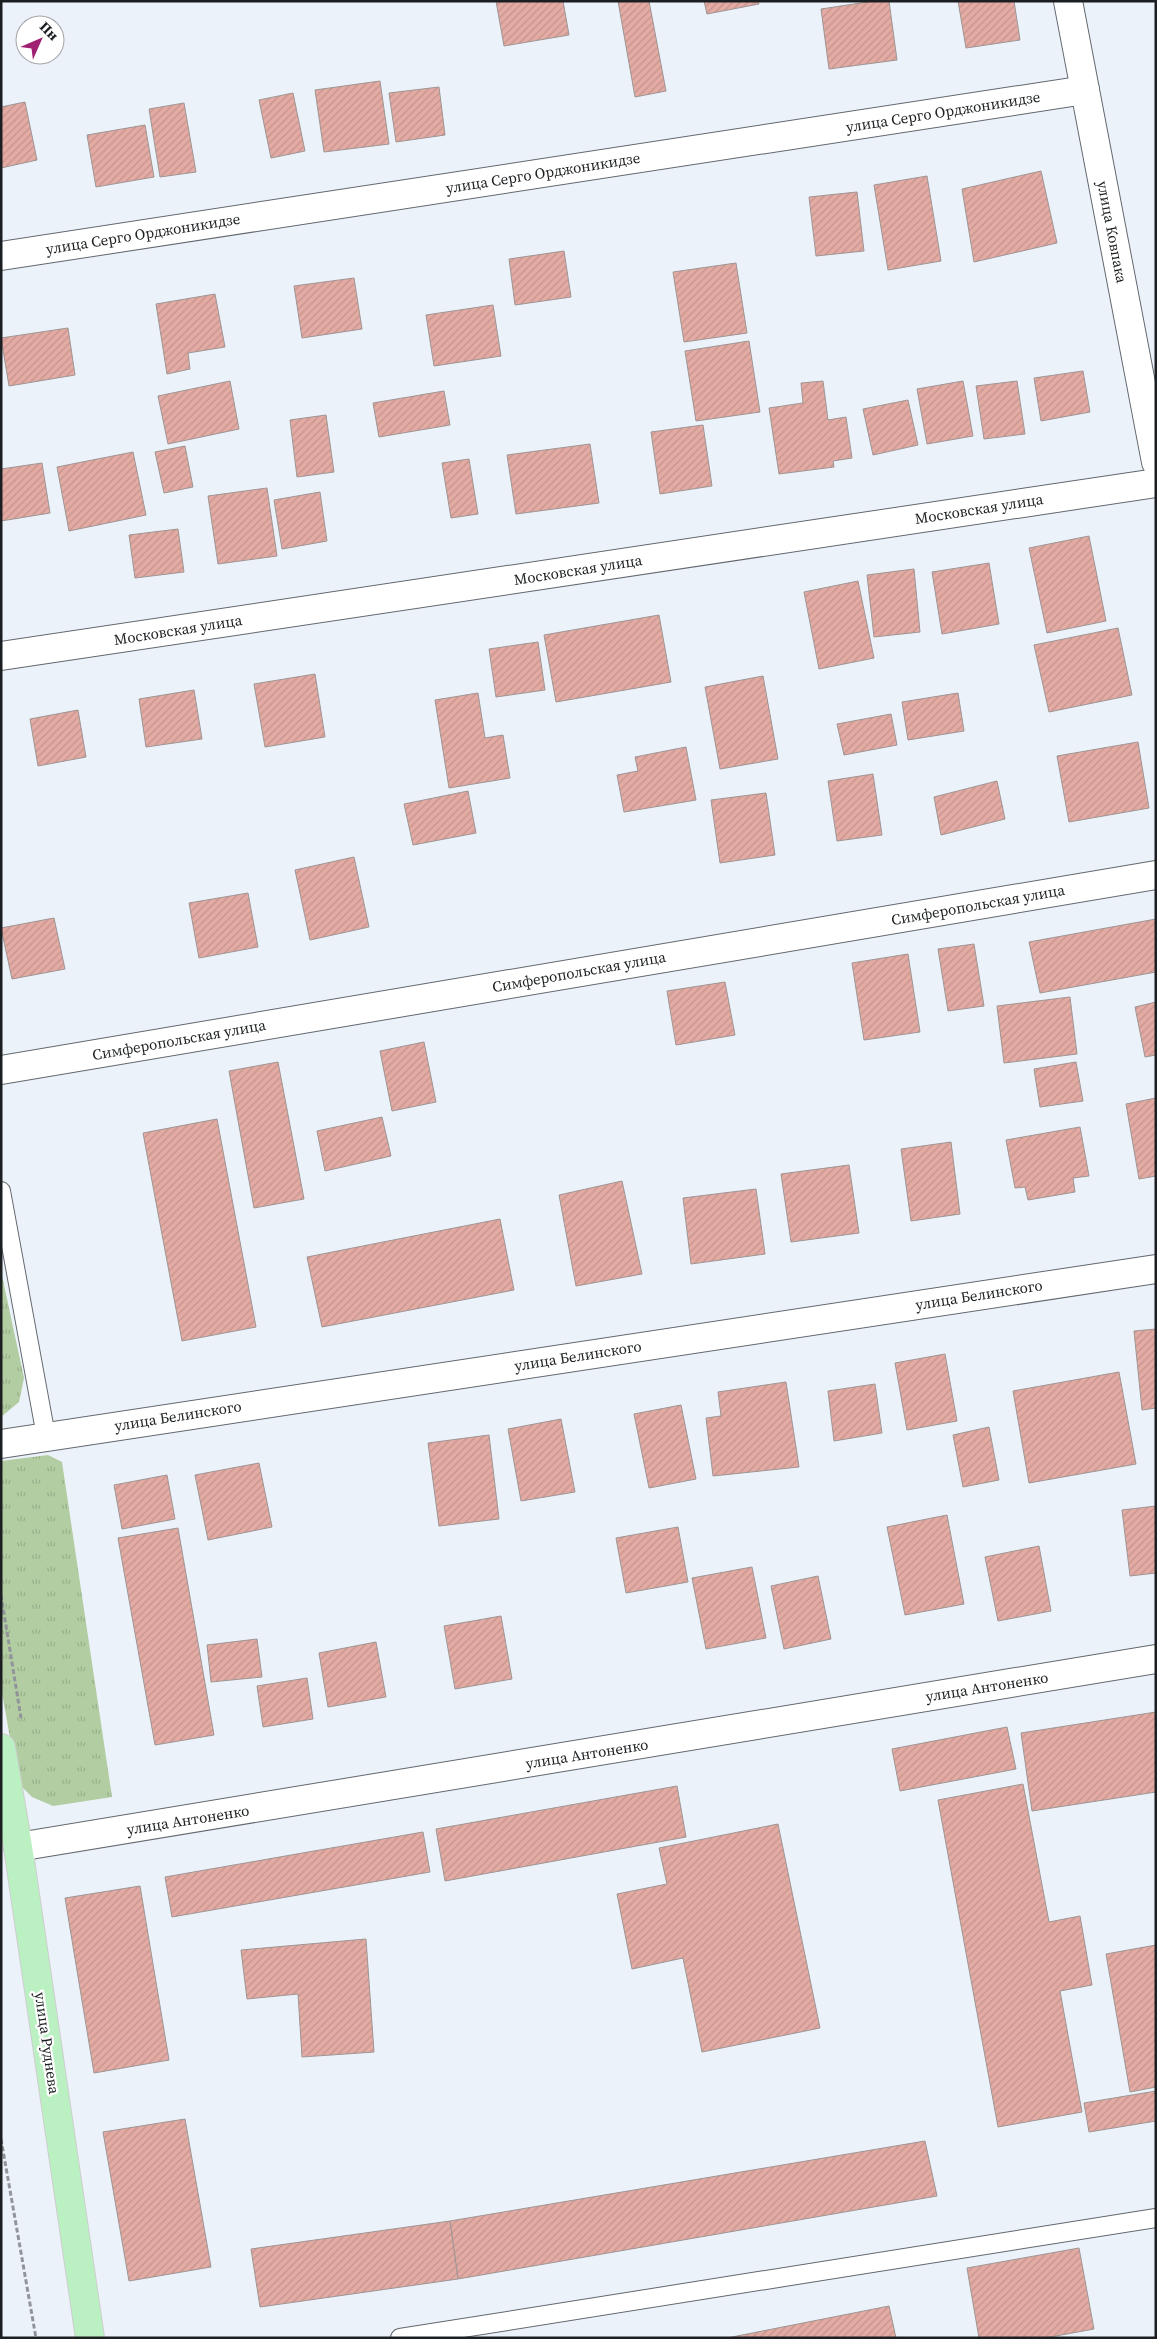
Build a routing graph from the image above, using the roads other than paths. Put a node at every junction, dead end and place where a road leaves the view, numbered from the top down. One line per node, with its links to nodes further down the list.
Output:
1 (1068, 1): 2 (street, улица Ковпака)
2 (1085, 90): 3 (street, улица Серго Орджоникидзе); 4 (street, улица Ковпака)
3 (1, 256)
4 (1156, 462)
5 (1156, 483): 6 (street, Московская улица)
6 (1, 656)
7 (1156, 875): 8 (street, Симферопольская улица)
8 (1, 1070)
9 (1, 1191): 11 (lane)
10 (1156, 1269): 11 (street, улица Белинского)
11 (46, 1436): 12 (street, улица Белинского)
12 (1, 1444)
13 (1156, 1659): 15 (street, улица Антоненко)
14 (1, 1748): 15 (main road, улица Руднева)
15 (18, 1847): 17 (main road, улица Руднева)
16 (1156, 2218): 18 (lane)
17 (90, 2338)
18 (400, 2338)

